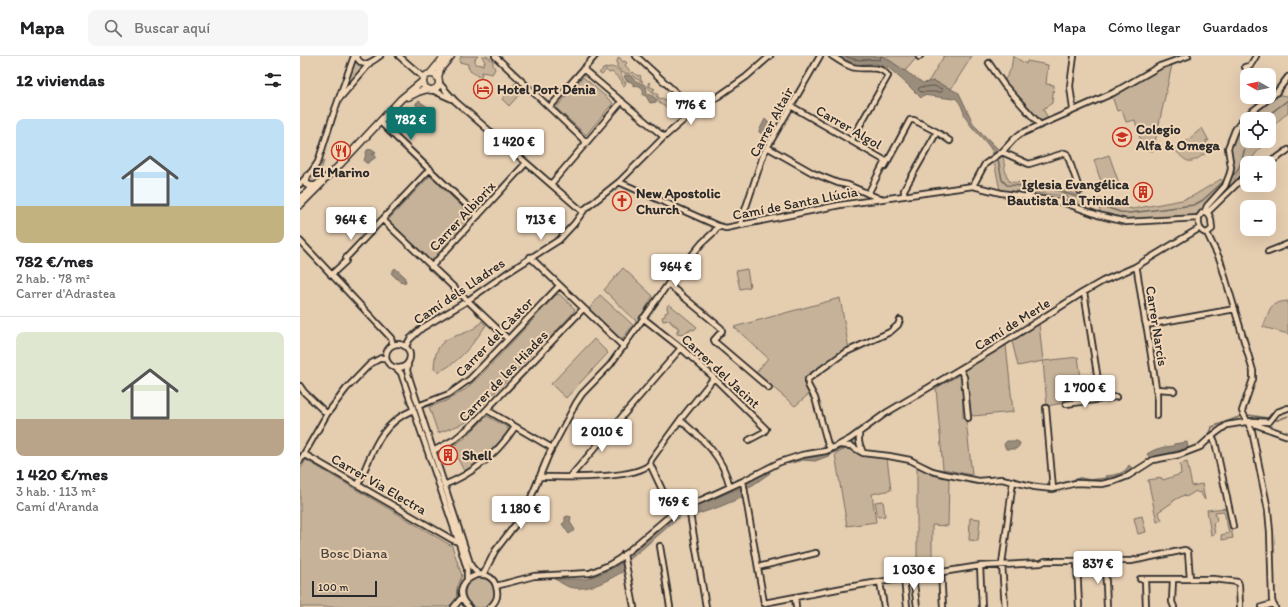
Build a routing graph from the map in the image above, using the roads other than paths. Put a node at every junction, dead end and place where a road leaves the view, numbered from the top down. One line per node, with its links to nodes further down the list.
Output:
1 (355, 56): 15 (street); 23 (street)
2 (398, 56): 19 (street)
3 (445, 56): 19 (street)
4 (451, 56): 21 (street)
5 (495, 56): 28 (street)
6 (595, 56): 18 (street)
7 (636, 56): 30 (street)
8 (770, 56): 30 (street, Camí dels Lladres)
9 (820, 56): 27 (street, Carrer Altair)
10 (832, 56): 36 (street)
11 (1074, 56): 29 (street)
12 (1188, 56): 29 (street)
13 (1256, 56): 17 (street)
14 (378, 57): 15 (street)
15 (370, 63): 23 (street)
16 (988, 63): 32 (street)
17 (1245, 67)
18 (583, 69): 25 (street); 28 (street)
19 (426, 77): 21 (street); 22 (street); 26 (street)
20 (1288, 77): 59 (street)
21 (438, 81): 22 (street); 24 (street)
22 (430, 90): 24 (street); 26 (street)
23 (338, 101): 44 (street)
24 (455, 101): 42 (street)
25 (622, 101): 34 (street); 37 (street)
26 (398, 103): 31 (street)
27 (791, 106): 36 (street, Carrer Algol); 38 (street, Carrer Altair)
28 (550, 107): 37 (street)
29 (1074, 109): 32 (street)
30 (696, 111): 34 (street, Camí dels Lladres)
31 (380, 122): 43 (street); 45 (street)
32 (1040, 125): 40 (street)
33 (937, 132): 35 (street); 53 (street); 54 (street)
34 (664, 137): 47 (street, Camí dels Lladres)
35 (950, 140)
36 (851, 141): 53 (street, Carrer Algol)
37 (586, 142): 49 (street)
38 (767, 147): 53 (street); 63 (street, Carrer Altair)
39 (1288, 150): 41 (street)
40 (1002, 152): 51 (street); 52 (street)
41 (1276, 158)
42 (526, 162): 49 (street); 60 (street, Carrer Albiorix)
43 (430, 170): 60 (street); 62 (street)
44 (307, 176): 48 (street); 50 (street)
45 (326, 178): 50 (street); 57 (street)
46 (1240, 180): 59 (street)
47 (619, 182): 58 (street, Camí dels Lladres); 64 (street)
48 (300, 184)
49 (551, 184): 58 (street)
50 (314, 186): 55 (street)
51 (973, 186): 54 (street, Camí de Santa Llúcia); 61 (street, Camí de Santa Llúcia)
52 (1080, 190)
53 (869, 195): 56 (street)
54 (904, 195): 56 (street, Camí de Santa Llúcia)
55 (300, 197)
56 (879, 199): 63 (street, Camí de Santa Llúcia)
57 (300, 205)
58 (583, 212): 70 (street, Camí dels Lladres)
59 (1205, 213): 61 (street); 66 (street)
60 (478, 216): 71 (street, Carrer Albiorix)
61 (1199, 218): 65 (street)
62 (383, 220): 71 (street); 73 (street)
63 (740, 225): 64 (street, Camí de Santa Llúcia)
64 (718, 226): 74 (street, Camí de Santa Llúcia)
65 (1200, 228): 66 (street); 72 (street, Camí de Merle)
66 (1208, 233): 79 (street)
67 (300, 241): 73 (street)
68 (1288, 244): 69 (street)
69 (1268, 252)
70 (530, 258): 75 (street); 77 (street, Camí dels Lladres)
71 (431, 267): 77 (street)
72 (1135, 267): 76 (street, Camí de Merle); 82 (street, Carrer Narcís)
73 (332, 275): 84 (street)
74 (668, 284): 80 (street, Camí de Santa Llúcia); 94 (street)
75 (559, 286): 78 (street); 83 (street, Carrer del Càstor)
76 (1084, 292): 91 (street, Camí de Merle); 99 (street)
77 (467, 301): 83 (street); 85 (street, Camí dels Lladres)
78 (583, 309): 86 (street); 105 (street, Carrer de les Hiades)
79 (1235, 309): 82 (street); 110 (street)
80 (643, 318): 86 (street, Camí de Santa Llúcia); 87 (street, Carrer del Jacint)
81 (900, 320): 118 (street)
82 (1146, 325): 95 (street, Carrer Narcís)
83 (508, 339): 101 (street, Carrer del Càstor)
84 (393, 345): 85 (street); 88 (street)
85 (406, 346): 89 (street)
86 (624, 347): 117 (street, Camí de Santa Llúcia)
87 (681, 348): 92 (street, Carrer del Jacint); 125 (street)
88 (386, 358): 90 (street); 106 (street)
89 (408, 364): 90 (street); 101 (street)
90 (396, 368): 104 (street)
91 (960, 369): 108 (street); 112 (street, Camí de Merle)
92 (714, 378): 109 (street); 115 (street, Carrer del Jacint)
93 (300, 386): 97 (street)
94 (769, 388)
95 (1156, 389): 96 (street); 107 (street, Carrer Narcís)
96 (1174, 391)
97 (302, 393): 106 (street)
98 (1116, 397): 99 (street)
99 (1101, 399): 100 (street)
100 (1066, 404)
101 (418, 406): 119 (street)
102 (1046, 408): 131 (street)
103 (1288, 408): 110 (street)
104 (413, 410): 128 (street); 135 (street)
105 (486, 410): 111 (street); 119 (street, Carrer de les Hiades)
106 (326, 414): 121 (street)
107 (1157, 416)
108 (968, 418)
109 (680, 420): 123 (street); 130 (street)
110 (1248, 422): 113 (street); 114 (street); 159 (street)
111 (515, 427): 117 (street); 129 (street)
112 (859, 433): 116 (street, Camí de Merle); 120 (street)
113 (1212, 436): 131 (street); 134 (street)
114 (1288, 436)
115 (749, 440)
116 (839, 445): 118 (street, Camí de Merle); 120 (street)
117 (552, 448): 124 (street, Camí de Santa Llúcia)
118 (831, 449): 126 (street, Camí de Merle)
119 (433, 451): 129 (street)
120 (863, 453): 127 (street)
121 (304, 454): 122 (street); 128 (street, Carrer Via Electra)
122 (300, 461)
123 (650, 464): 125 (street); 133 (street)
124 (539, 477): 125 (street); 148 (street, Camí de Santa Llúcia)
125 (570, 477)
126 (743, 481): 130 (street, Camí de Merle); 145 (street)
127 (1012, 481): 131 (street); 143 (street)
128 (358, 484): 136 (street, Carrer Via Electra)
129 (444, 485): 147 (street)
130 (730, 487): 132 (street, Camí de Merle)
131 (1053, 489)
132 (688, 511): 133 (street, Camí de Merle); 165 (street)
133 (673, 513): 140 (street, Camí de Merle)
134 (1233, 526)
135 (454, 528): 136 (street); 137 (street)
136 (443, 534): 137 (street, Carrer Via Electra)
137 (458, 542): 153 (street)
138 (660, 546): 164 (street)
139 (816, 553): 145 (street)
140 (624, 554): 155 (street, Camí de Merle); 163 (street)
141 (1077, 562): 142 (street); 143 (street); 173 (street)
142 (1105, 562): 152 (street); 174 (street)
143 (1002, 564): 144 (street); 172 (street)
144 (980, 566): 146 (street); 171 (street)
145 (758, 567): 157 (street)
146 (941, 572): 149 (street); 170 (street)
147 (478, 574): 148 (street); 153 (street)
148 (483, 575): 155 (street)
149 (913, 576): 150 (street); 169 (street)
150 (904, 578): 154 (street); 168 (street)
151 (1173, 579): 152 (street); 175 (street); 176 (street)
152 (1190, 579): 177 (street)
153 (467, 580): 156 (street)
154 (880, 582): 157 (street); 167 (street)
155 (496, 586): 158 (street)
156 (462, 597): 160 (street); 162 (street)
157 (795, 597): 166 (street)
158 (492, 606)
159 (1274, 606): 178 (street)
160 (454, 607)
161 (458, 607): 162 (street)
162 (468, 607)
163 (634, 607)
164 (670, 607)
165 (704, 607)
166 (796, 607)
167 (884, 607)
168 (907, 607)
169 (917, 607)
170 (943, 607)
171 (982, 607)
172 (1005, 607)
173 (1078, 607)
174 (1107, 607)
175 (1146, 607)
176 (1174, 607)
177 (1240, 607)
178 (1262, 607)

